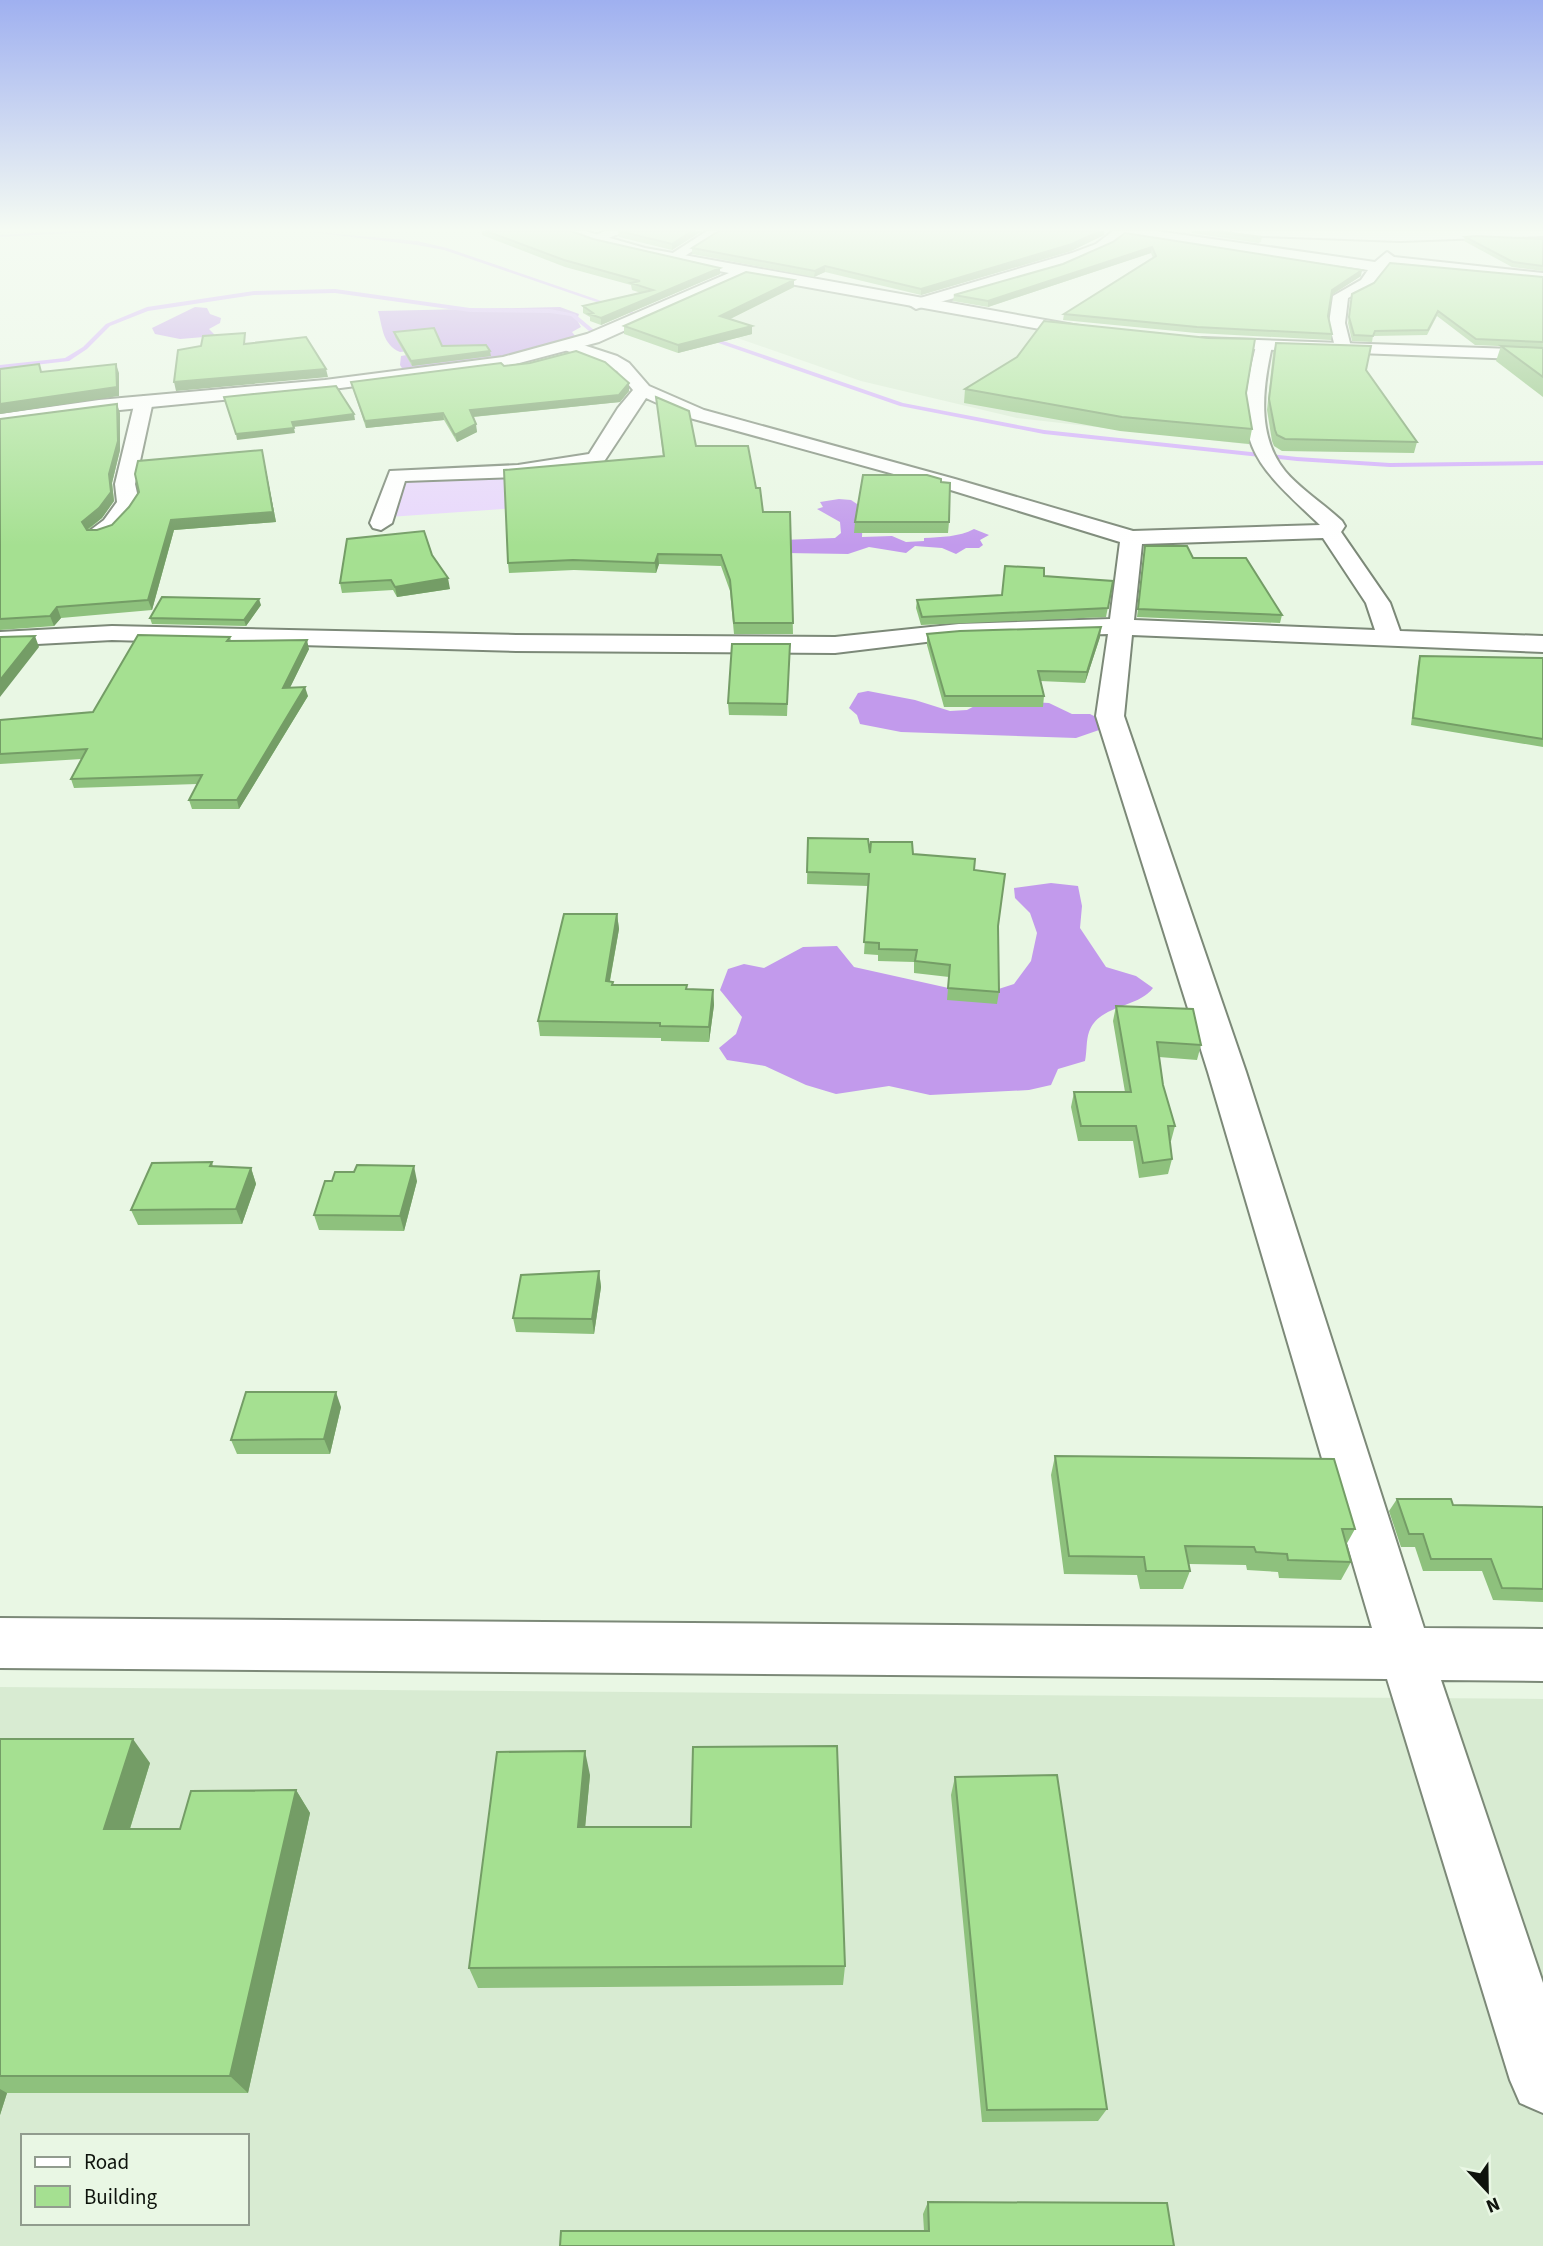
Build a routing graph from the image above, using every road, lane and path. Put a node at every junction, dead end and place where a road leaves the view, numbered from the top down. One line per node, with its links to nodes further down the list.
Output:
1 (597, 336): 4 (street)
2 (1340, 336): 6 (street)
3 (1180, 341): 5 (street)
4 (571, 346): 8 (street); 9 (street)
5 (1264, 346): 6 (street); 12 (street)
6 (1343, 347): 7 (street)
7 (1543, 355)
8 (643, 390): 11 (street); 14 (street)
9 (144, 401): 10 (street); 13 (street)
10 (0, 420)
11 (381, 523)
12 (1329, 531): 14 (street); 16 (street)
13 (99, 532)
14 (1132, 538): 15 (street)
15 (1122, 627): 16 (street); 17 (street); 20 (street)
16 (1390, 638): 18 (street)
17 (0, 639)
18 (1543, 644)
19 (0, 1643): 20 (street)
20 (1406, 1654): 21 (street); 22 (street)
21 (1543, 1655)
22 (1543, 2080)

